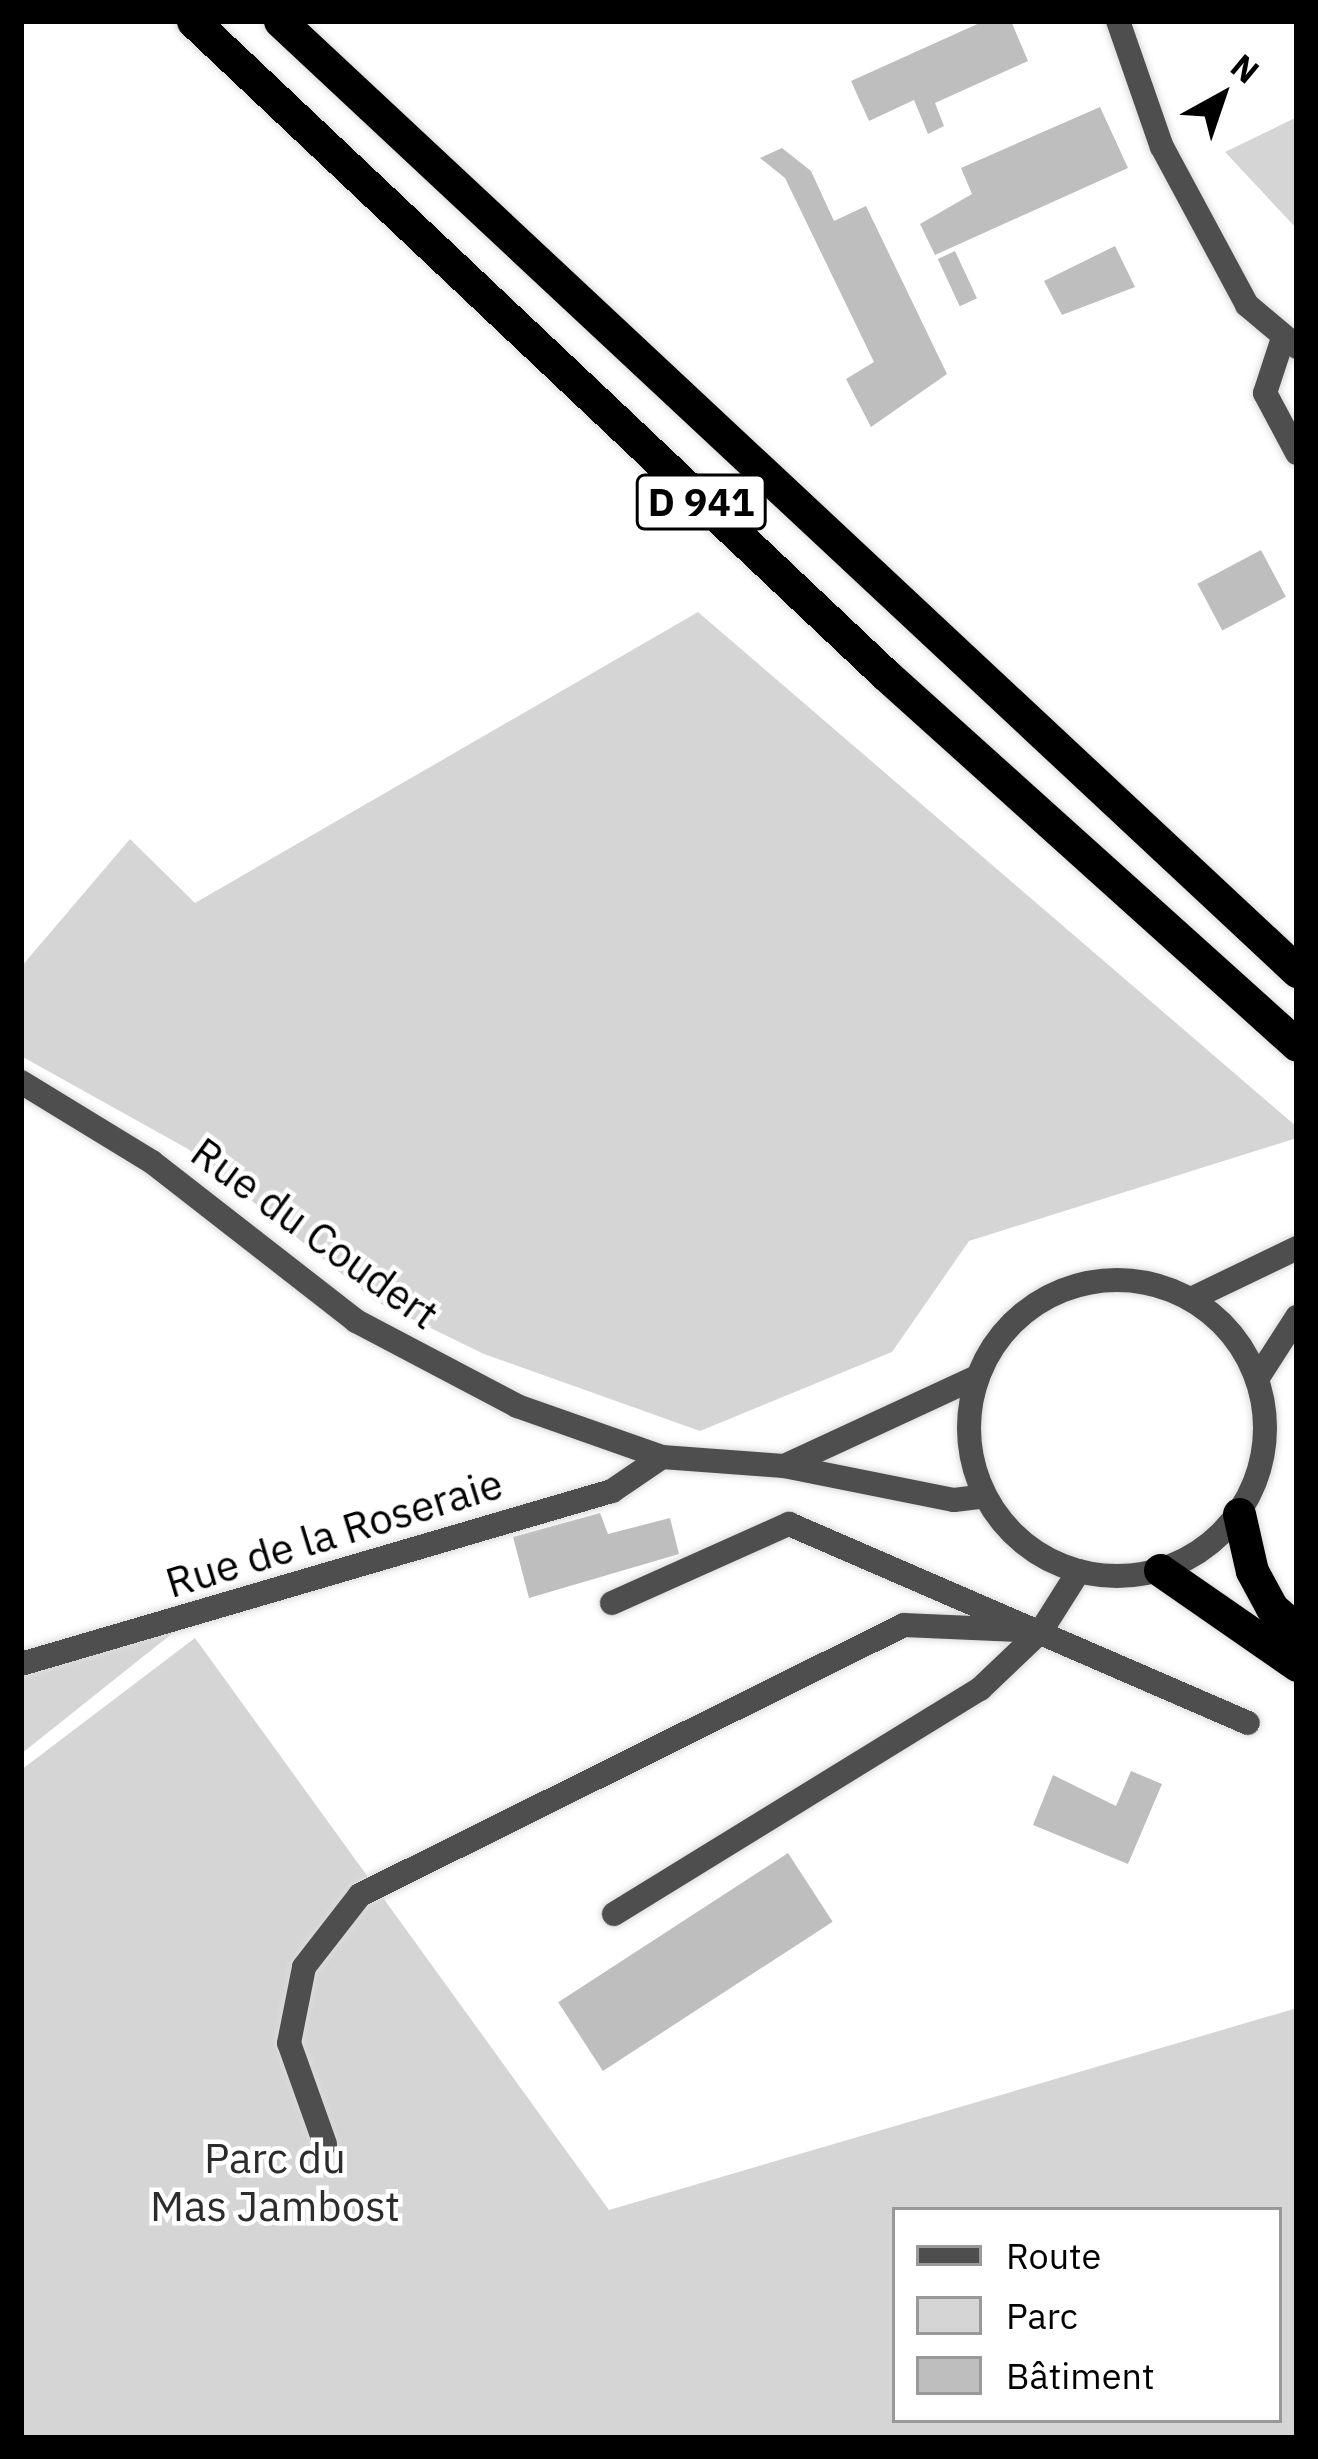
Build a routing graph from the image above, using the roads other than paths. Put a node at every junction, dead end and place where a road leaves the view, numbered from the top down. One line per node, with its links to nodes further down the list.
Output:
1 (193, 21): 7 (highway, D 941)
2 (280, 21): 6 (highway, D 941)
3 (1118, 21): 4 (street)
4 (1290, 343): 5 (street)
5 (1297, 453)
6 (1297, 971)
7 (1297, 1045)
8 (21, 1082): 14 (street, Rue du Coudert)
9 (1297, 1248): 10 (street)
10 (1191, 1299): 12 (street); 13 (street)
11 (1297, 1317): 13 (street)
12 (977, 1377): 15 (street, Rue du Coudert); 16 (street)
13 (1257, 1379): 17 (street)
14 (662, 1457): 15 (street, Rue du Coudert); 23 (street, Rue de la Roseraie)
15 (784, 1466): 16 (street, Rue du Coudert)
16 (985, 1496): 19 (street)
17 (1239, 1514): 18 (street); 21 (highway)
18 (1160, 1570): 19 (street); 24 (highway)
19 (1079, 1571): 22 (street)
20 (612, 1603): 22 (street)
21 (1297, 1630)
22 (1041, 1631): 25 (street); 26 (street); 27 (street)
23 (21, 1664)
24 (1297, 1665)
25 (1248, 1723)
26 (614, 1914)
27 (325, 2144)

